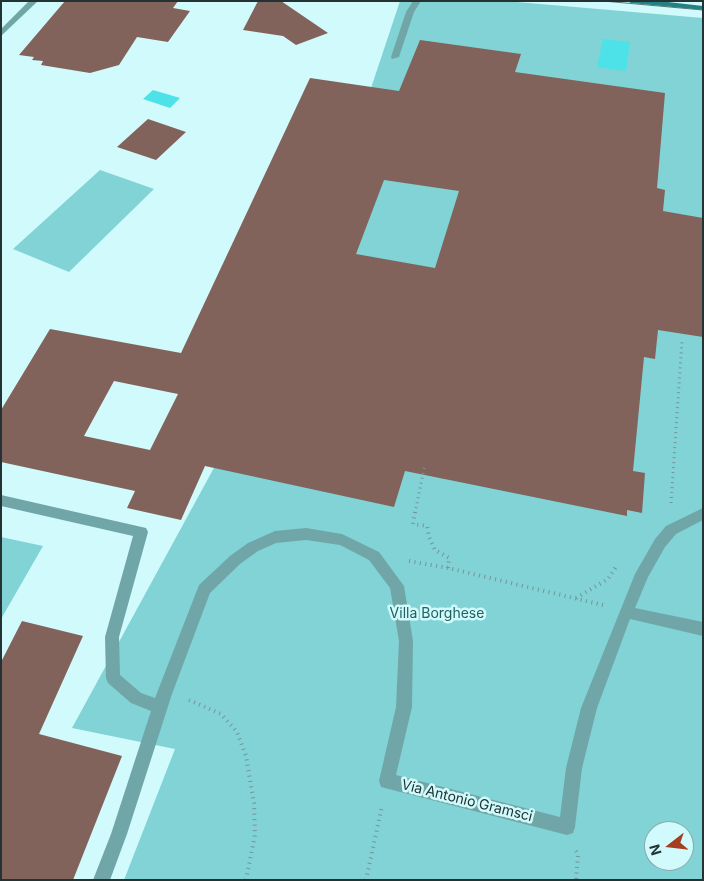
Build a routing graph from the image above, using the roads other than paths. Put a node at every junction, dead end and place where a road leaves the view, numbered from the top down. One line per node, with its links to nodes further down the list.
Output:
1 (34, 1): 5 (street)
2 (417, 1): 6 (street)
3 (631, 1): 4 (street)
4 (703, 8)
5 (1, 34)
6 (395, 57)
7 (1, 500): 11 (street)
8 (703, 514): 9 (street, Via Antonio Gramsci)
9 (626, 612): 10 (street); 11 (street, Via Antonio Gramsci)
10 (703, 629)
11 (162, 700): 12 (street, Via Antonio Gramsci)
12 (101, 880)

